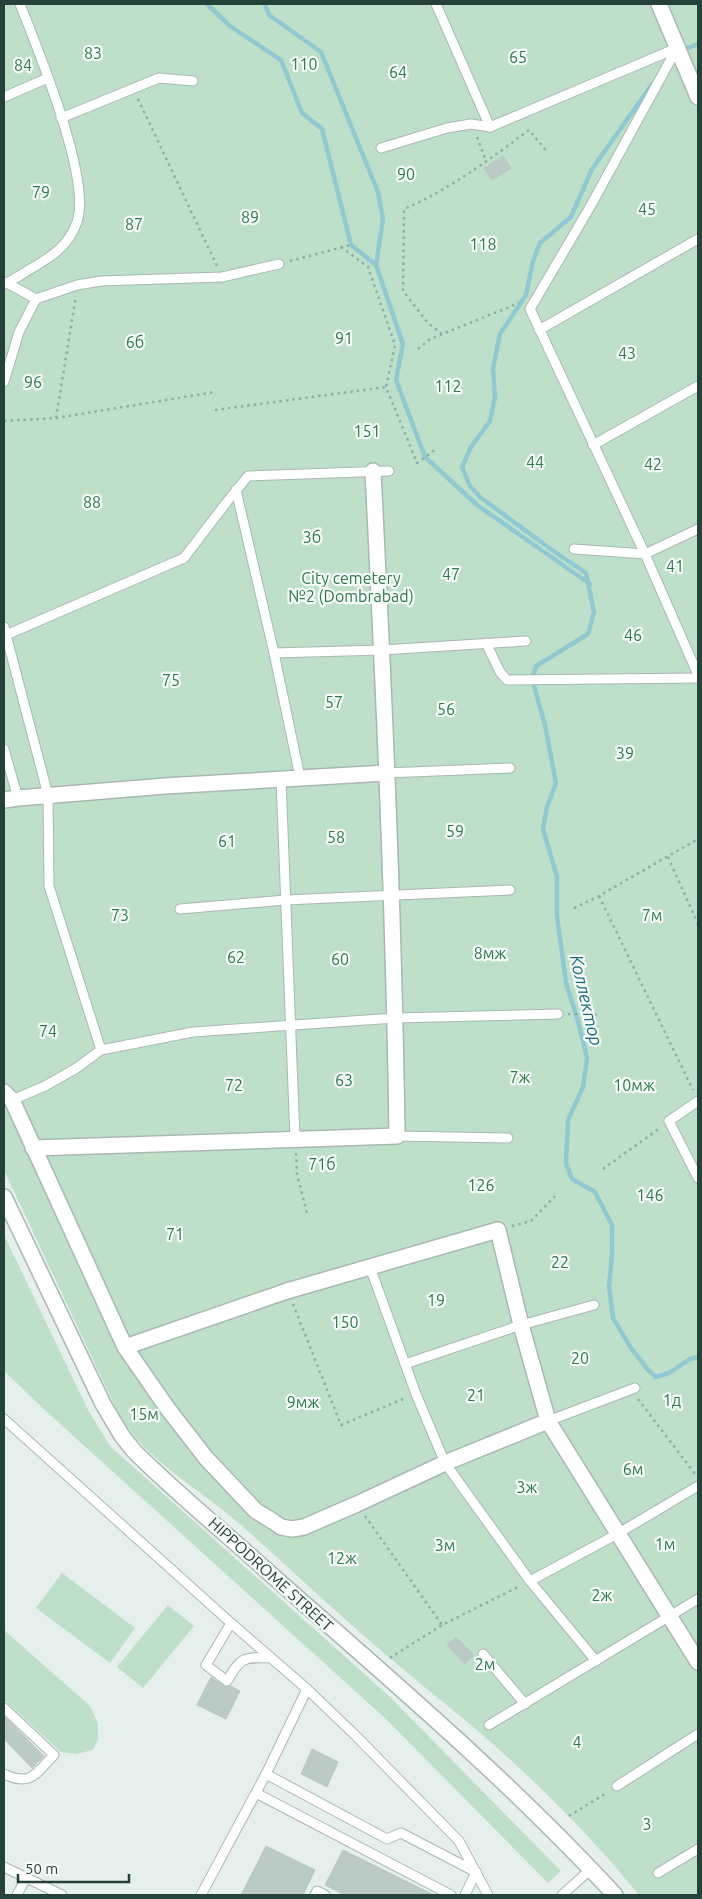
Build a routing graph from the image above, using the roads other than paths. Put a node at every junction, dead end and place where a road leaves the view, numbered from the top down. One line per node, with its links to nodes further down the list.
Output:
1 (20, 4): 5 (lane)
2 (436, 4): 10 (lane)
3 (659, 4): 4 (street)
4 (677, 48): 7 (street); 10 (lane); 16 (lane)
5 (48, 78): 8 (lane); 9 (lane)
6 (193, 81): 9 (lane)
7 (698, 96)
8 (4, 97)
9 (61, 118): 14 (lane)
10 (490, 127): 11 (lane)
11 (381, 148)
12 (698, 239): 16 (lane)
13 (279, 264): 15 (lane)
14 (5, 284): 15 (lane)
15 (36, 299): 17 (lane)
16 (539, 330): 19 (lane)
17 (4, 382)
18 (698, 386): 19 (lane)
19 (593, 445): 25 (lane)
20 (373, 471): 21 (lane); 22 (lane); 29 (street)
21 (390, 471)
22 (236, 490): 26 (lane); 30 (lane)
23 (698, 529): 25 (lane)
24 (574, 549): 25 (lane)
25 (645, 554): 31 (lane)
26 (5, 631): 37 (lane)
27 (526, 641): 28 (lane)
28 (486, 643): 29 (lane); 31 (lane)
29 (382, 650): 30 (lane); 34 (street)
30 (274, 653): 35 (lane)
31 (697, 672)
32 (4, 749): 38 (lane)
33 (510, 768): 34 (lane)
34 (386, 773): 35 (street); 40 (street)
35 (300, 778): 36 (street)
36 (281, 779): 37 (street); 41 (lane)
37 (48, 795): 38 (street); 46 (lane)
38 (11, 799)
39 (510, 890): 40 (lane)
40 (390, 894): 41 (lane); 44 (street)
41 (285, 900): 42 (lane); 45 (lane)
42 (180, 909)
43 (558, 1014): 44 (lane)
44 (395, 1018): 45 (lane); 49 (street)
45 (289, 1025): 46 (lane); 51 (lane)
46 (101, 1050): 47 (lane)
47 (8, 1096): 52 (street)
48 (698, 1101): 53 (lane)
49 (397, 1136): 50 (lane); 51 (street)
50 (508, 1138)
51 (295, 1139): 52 (street)
52 (34, 1148): 58 (street)
53 (698, 1178)
54 (4, 1197): 85 (street, HIPPODROME STREET)
55 (370, 1267): 57 (street); 58 (street); 59 (lane)
56 (594, 1305): 57 (lane)
57 (521, 1325): 59 (lane); 62 (street)
58 (125, 1347): 63 (street)
59 (404, 1364): 63 (lane)
60 (633, 1389): 62 (lane)
61 (4, 1419): 69 (lane)
62 (548, 1421): 63 (street); 65 (street)
63 (445, 1463): 66 (lane)
64 (698, 1486): 65 (lane)
65 (619, 1533): 66 (lane); 68 (street)
66 (530, 1581): 72 (lane)
67 (698, 1599): 68 (lane)
68 (670, 1616): 72 (lane); 73 (street)
69 (231, 1623): 71 (lane); 71 (lane)
70 (483, 1654): 75 (lane)
71 (271, 1658): 74 (lane)
72 (596, 1661): 75 (lane)
73 (698, 1662)
74 (307, 1689): 80 (lane); 86 (lane)
75 (525, 1704): 77 (lane)
76 (4, 1708): 79 (lane)
77 (489, 1725)
78 (698, 1734): 81 (lane)
79 (4, 1774)
80 (266, 1774): 82 (lane); 86 (lane)
81 (617, 1786)
82 (256, 1793): 92 (lane); 95 (lane)
83 (698, 1849): 87 (lane)
84 (4, 1867): 88 (lane)
85 (591, 1869): 99 (lane); 100 (street, HIPPODROME STREET)
86 (476, 1872): 89 (lane); 96 (lane)
87 (658, 1873)
88 (26, 1878): 90 (lane); 91 (lane)
89 (484, 1886): 97 (lane); 98 (lane)
90 (17, 1895)
91 (62, 1895)
92 (201, 1895)
93 (315, 1895): 94 (lane)
94 (325, 1895)
95 (451, 1895)
96 (465, 1895)
97 (488, 1895)
98 (492, 1895)
99 (562, 1895)
100 (615, 1895)

